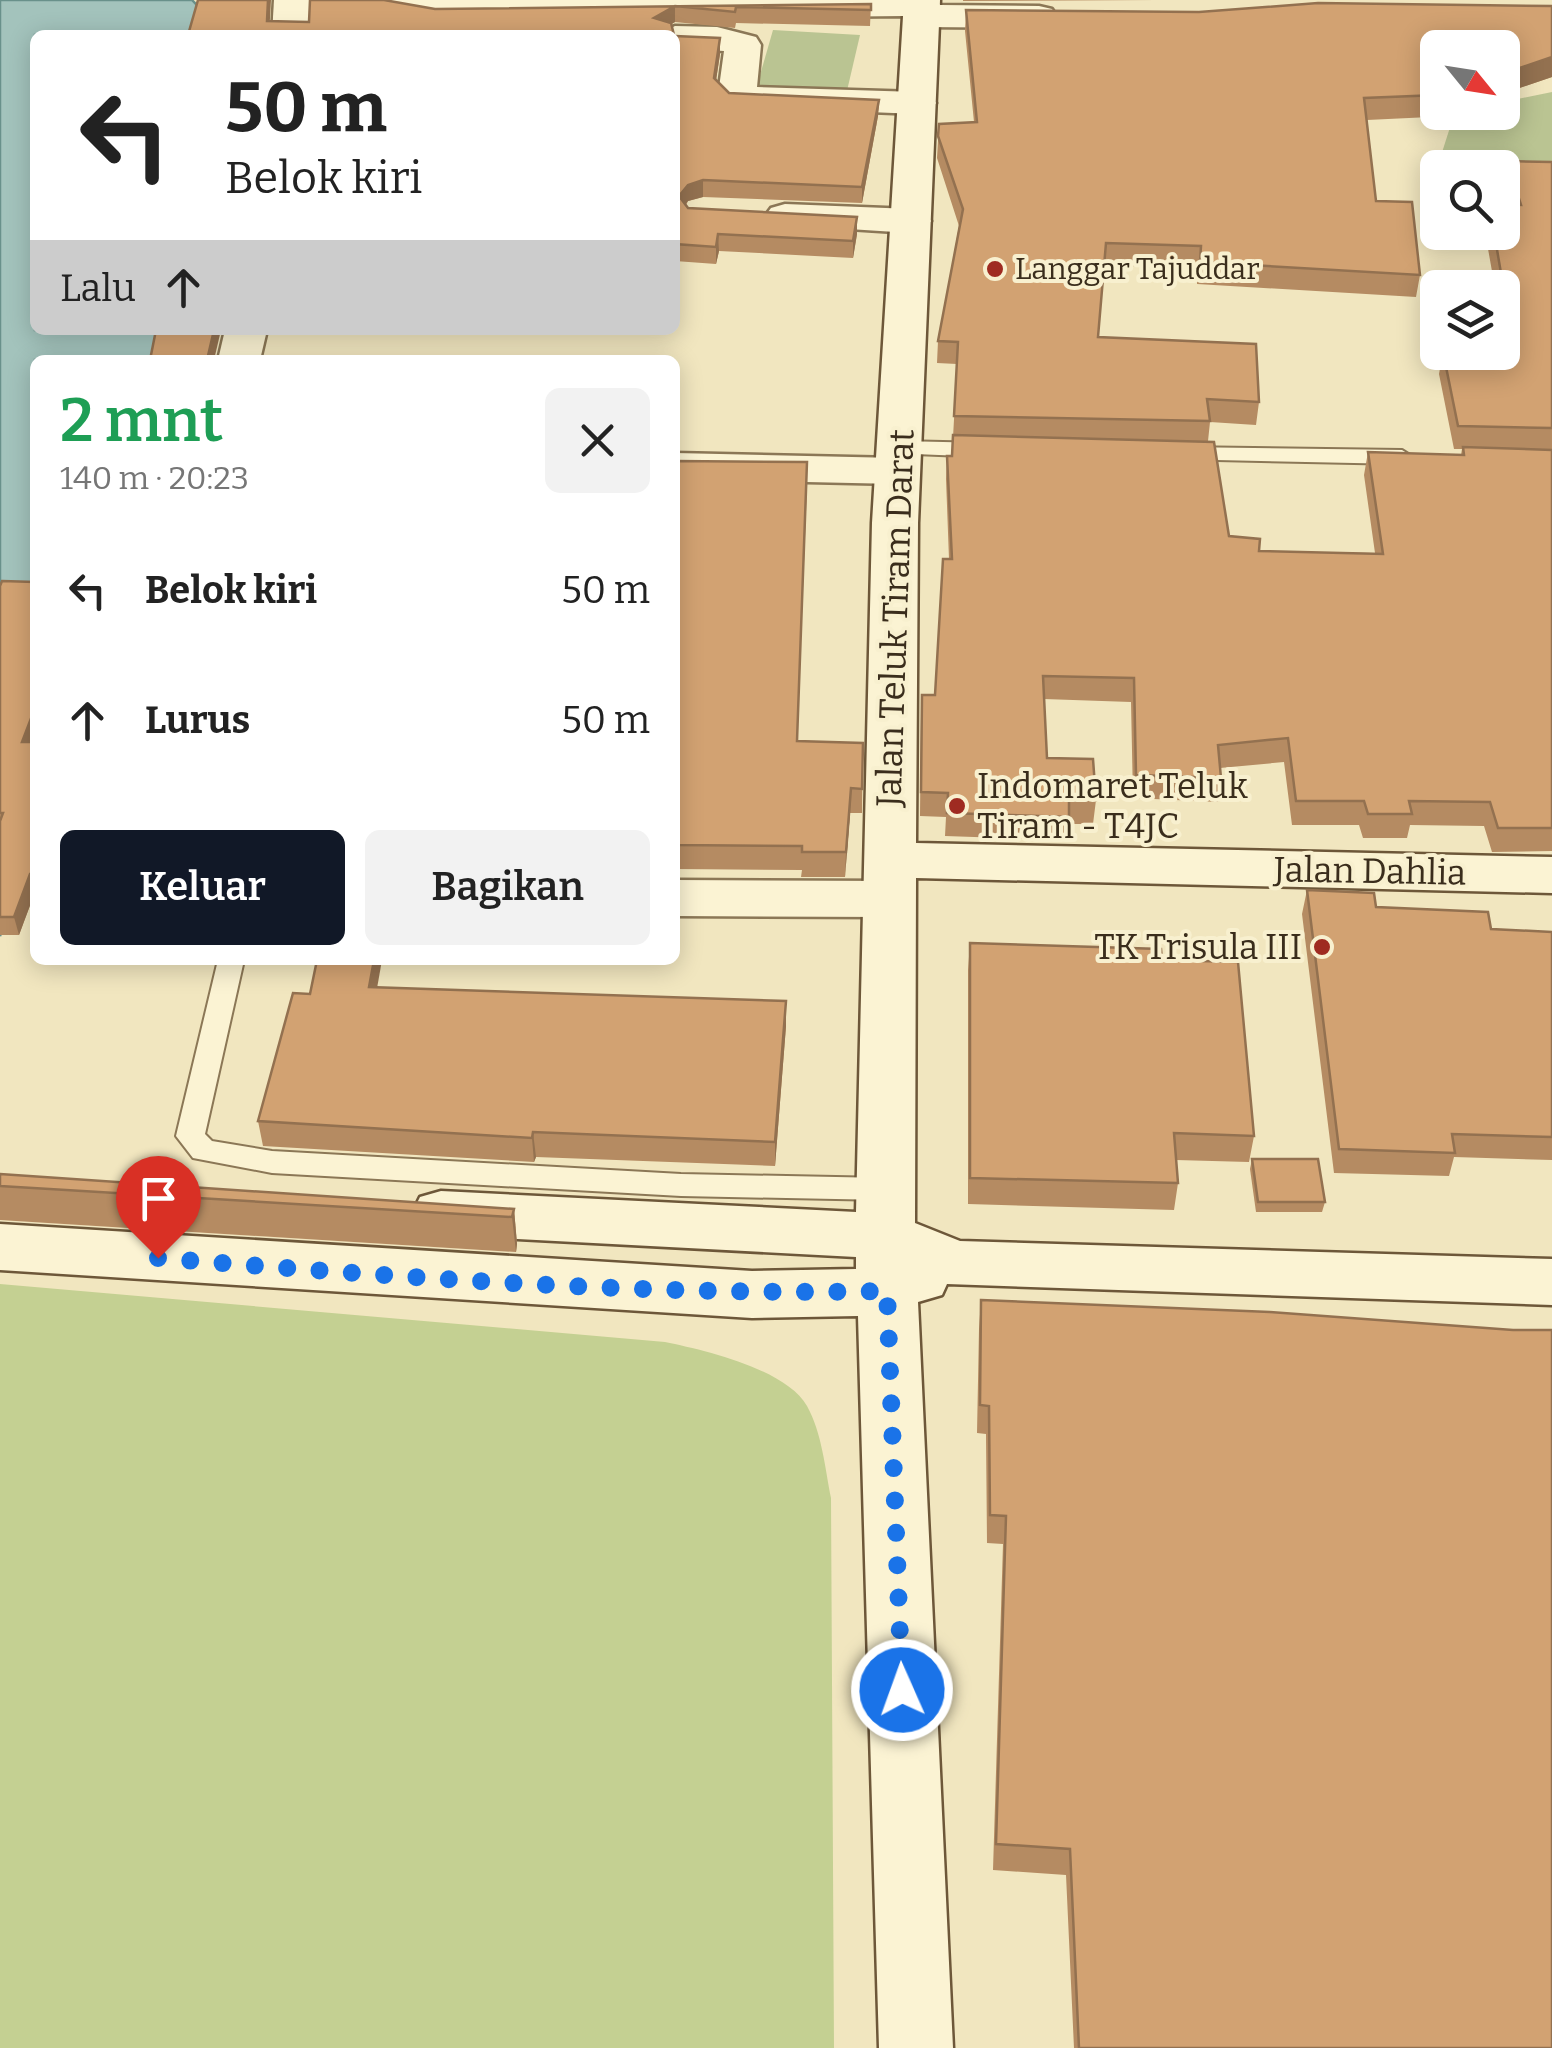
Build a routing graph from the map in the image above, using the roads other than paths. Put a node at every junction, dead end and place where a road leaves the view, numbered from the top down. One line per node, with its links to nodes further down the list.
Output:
1 (292, 0): 5 (street)
2 (374, 0): 3 (street)
3 (922, 7): 4 (street); 7 (street, Jalan Teluk Tiram Darat)
4 (1078, 17)
5 (290, 30)
6 (680, 37): 7 (street)
7 (917, 103): 9 (street, Jalan Teluk Tiram Darat)
8 (741, 214): 9 (street)
9 (912, 221): 13 (street, Jalan Teluk Tiram Darat)
10 (1017, 451): 13 (lane)
11 (1152, 453): 12 (lane)
12 (1419, 457)
13 (898, 459): 14 (street); 16 (street, Jalan Teluk Tiram Darat)
14 (680, 466)
15 (1552, 874): 16 (street, Jalan Dahlia)
16 (887, 880): 17 (street, Jalan Dahlia); 20 (street, Jalan Teluk Tiram Darat)
17 (680, 898)
18 (230, 965): 20 (lane)
19 (178, 1195): 20 (street)
20 (885, 1239): 21 (street); 22 (street); 23 (street, Jalan Teluk Tiram Darat)
21 (0, 1247)
22 (1552, 1282)
23 (916, 2048)

